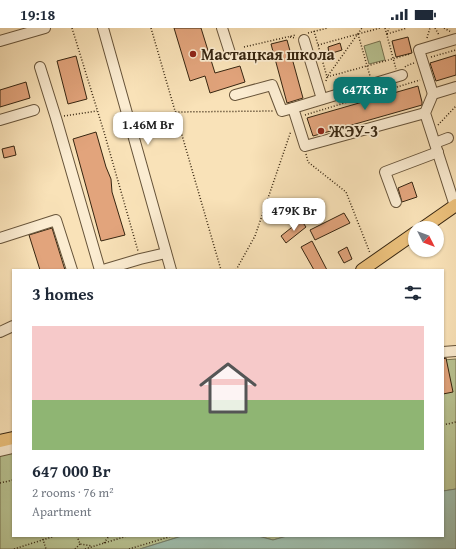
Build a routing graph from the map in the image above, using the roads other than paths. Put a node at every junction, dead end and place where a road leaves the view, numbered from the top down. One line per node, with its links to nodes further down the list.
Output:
1 (45, 28): 6 (street)
2 (103, 28): 25 (street)
3 (222, 28): 7 (street)
4 (304, 36): 13 (street)
5 (456, 39): 11 (street)
6 (0, 41)
7 (230, 52)
8 (40, 67): 27 (street)
9 (400, 76): 13 (street)
10 (456, 86): 11 (street)
11 (433, 94): 16 (street)
12 (235, 95): 14 (street)
13 (321, 97): 14 (street)
14 (293, 108): 16 (street)
15 (34, 110): 17 (street)
16 (425, 113): 19 (street)
17 (0, 120)
18 (448, 138): 19 (street)
19 (436, 147): 20 (street); 21 (street)
20 (396, 202)
21 (456, 206): 22 (main road)
22 (434, 221)
23 (0, 238): 26 (street)
24 (408, 238): 30 (main road)
25 (166, 253): 28 (street); 29 (street)
26 (72, 269)
27 (100, 269)
28 (106, 269)
29 (171, 269)
30 (363, 269)
31 (12, 326): 32 (street)
32 (0, 332)
33 (456, 351): 34 (street)
34 (444, 352)
35 (12, 438): 36 (main road)
36 (0, 441)
37 (12, 448): 38 (street)
38 (0, 451)

